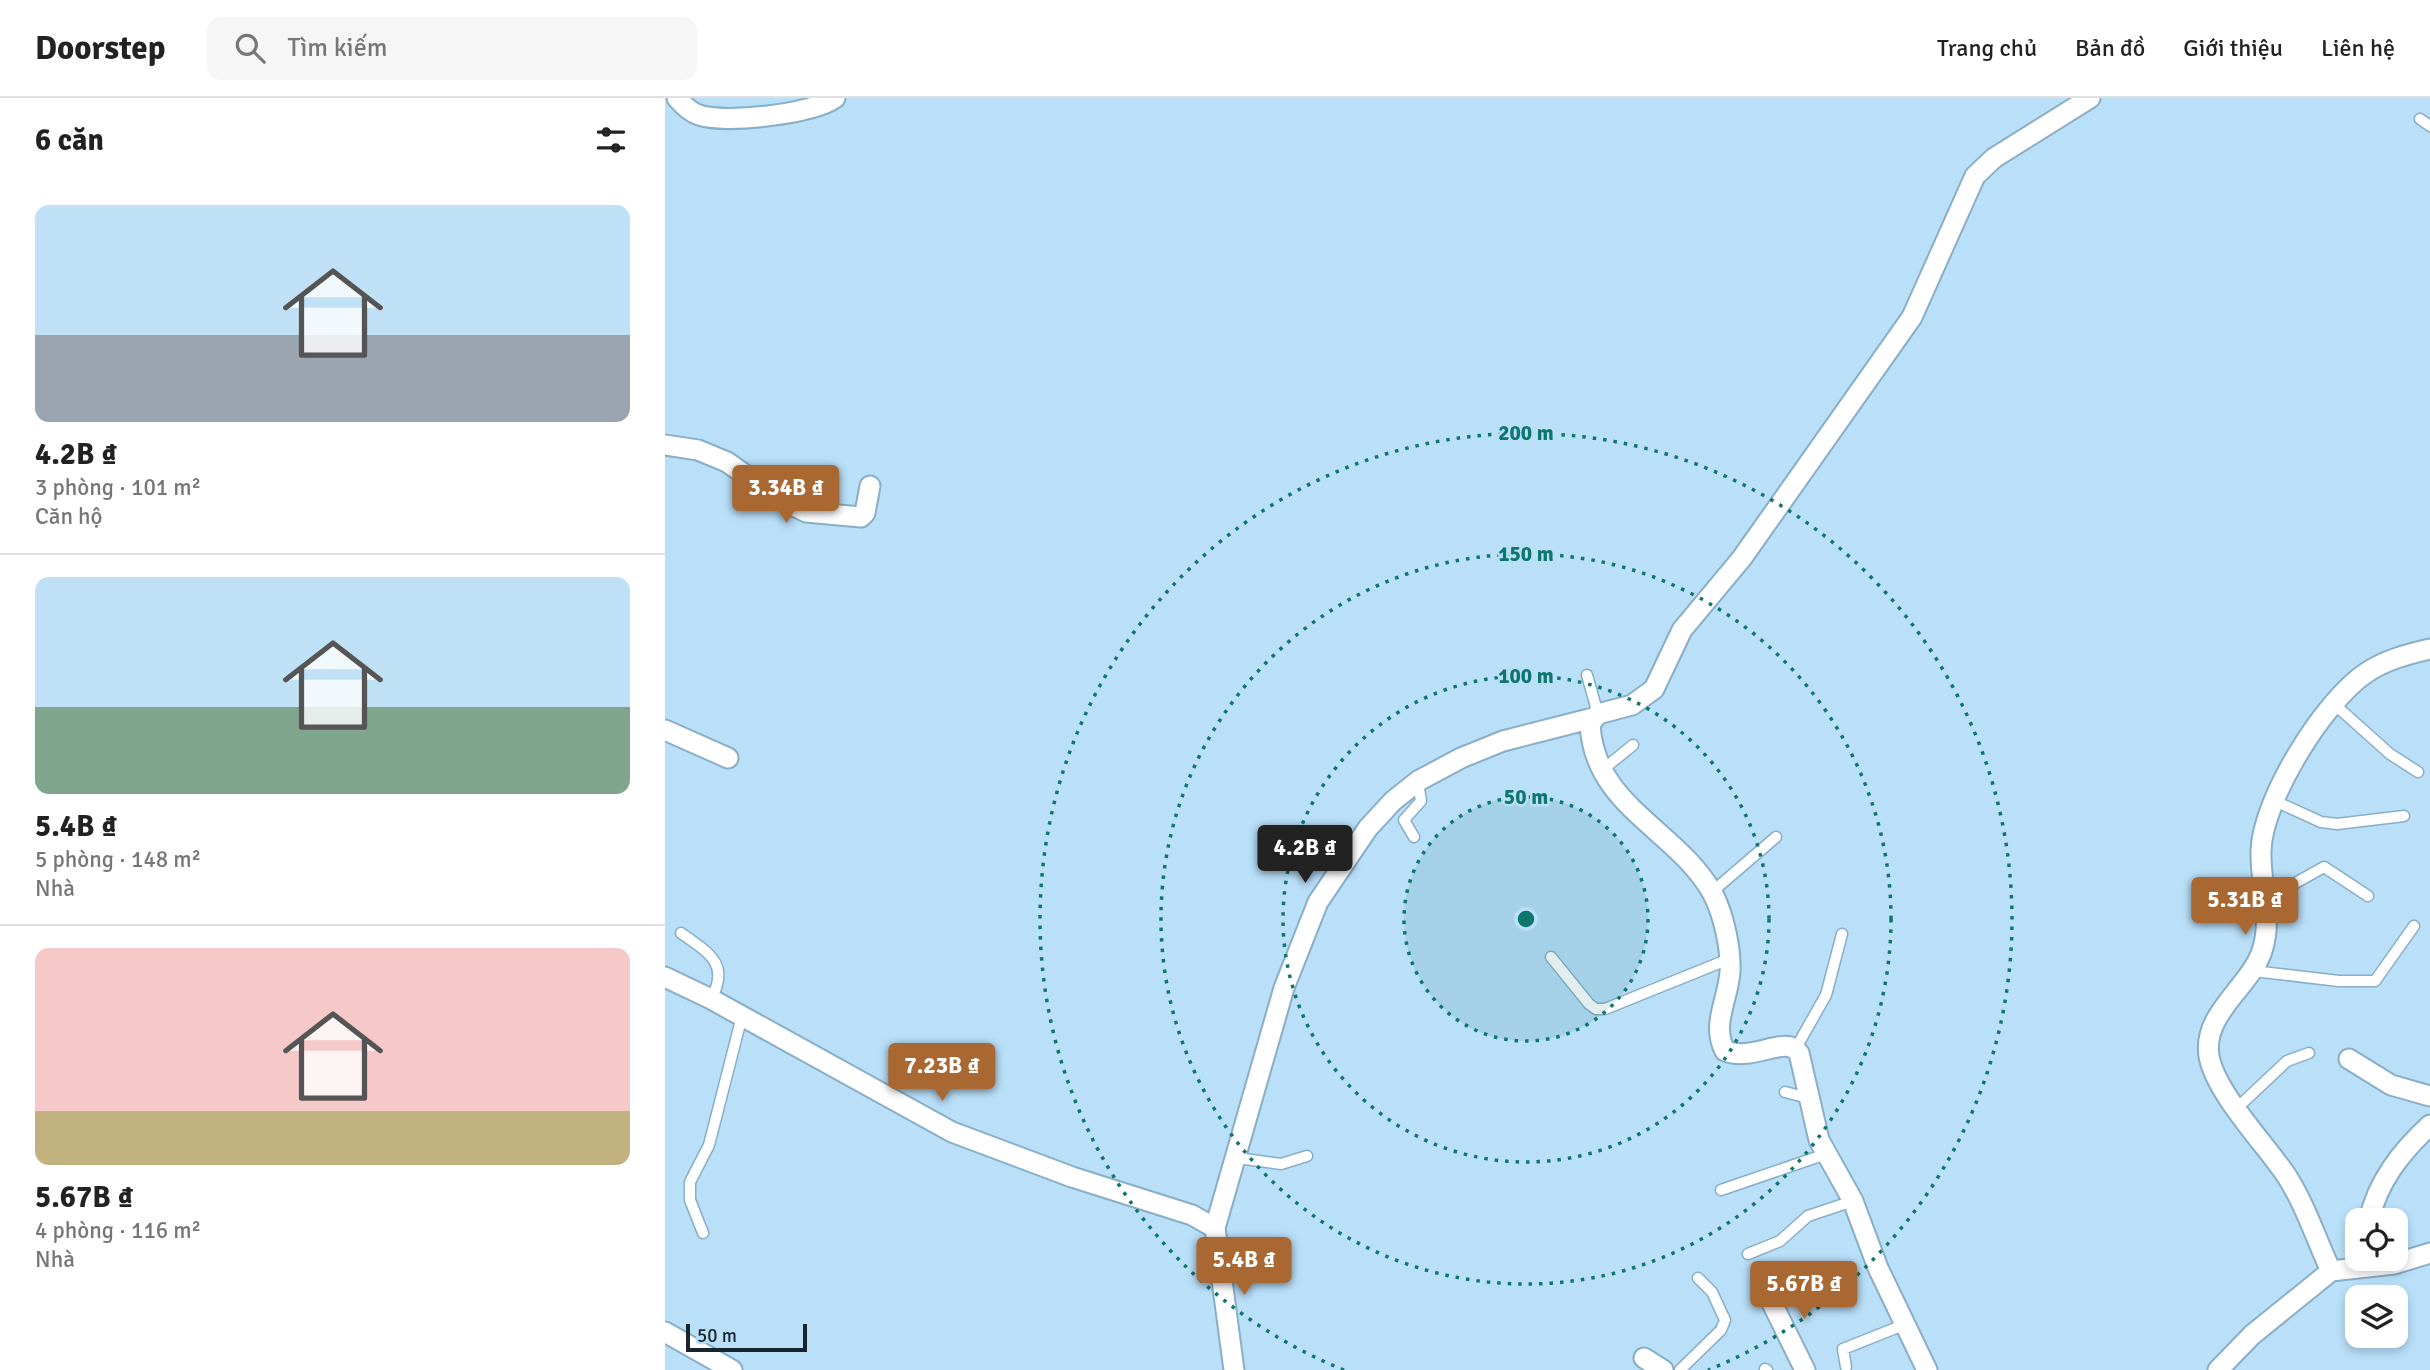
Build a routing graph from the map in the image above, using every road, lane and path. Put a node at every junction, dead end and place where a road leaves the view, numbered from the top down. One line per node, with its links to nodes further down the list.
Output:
1 (677, 98): 2 (street)
2 (835, 98)
3 (2090, 98): 11 (street)
4 (2420, 119): 5 (lane)
5 (2430, 126)
6 (665, 445): 7 (street)
7 (870, 486)
8 (2430, 649): 10 (street)
9 (1587, 675): 11 (lane)
10 (2333, 702): 16 (lane); 18 (street)
11 (1595, 716): 15 (street); 17 (street)
12 (665, 730): 14 (street)
13 (1633, 745): 15 (lane)
14 (728, 758)
15 (1601, 772): 22 (street)
16 (2418, 772)
17 (1417, 781): 20 (lane); 44 (street)
18 (2276, 801): 19 (lane); 23 (street)
19 (2404, 816)
20 (1414, 837)
21 (1776, 837): 22 (lane)
22 (1712, 892): 29 (street)
23 (2272, 894): 24 (lane); 30 (street)
24 (2368, 896)
25 (2414, 926): 30 (lane)
26 (681, 933): 32 (lane)
27 (1842, 934): 34 (lane)
28 (1551, 957): 29 (lane)
29 (1729, 959): 34 (street)
30 (2253, 971): 40 (street)
31 (665, 977): 32 (street)
32 (711, 999): 33 (street)
33 (742, 1016): 48 (street); 49 (lane)
34 (1796, 1048): 39 (street)
35 (2309, 1053): 40 (lane)
36 (2349, 1059): 38 (street)
37 (1785, 1092): 39 (lane)
38 (2430, 1096)
39 (1808, 1098): 42 (street)
40 (2237, 1108): 54 (street)
41 (2430, 1125): 47 (street)
42 (1826, 1154): 45 (lane); 46 (street)
43 (1307, 1156): 44 (lane)
44 (1237, 1158): 48 (street)
45 (1721, 1190)
46 (1853, 1201): 51 (lane); 57 (street)
47 (2373, 1208)
48 (1215, 1228): 62 (street)
49 (703, 1233)
50 (2430, 1253): 52 (street)
51 (1748, 1254)
52 (2408, 1260)
53 (2345, 1266): 54 (street)
54 (2331, 1271): 67 (street)
55 (1698, 1278): 64 (lane)
56 (1765, 1289): 65 (street)
57 (1906, 1324): 60 (lane); 66 (street)
58 (665, 1332): 61 (street)
59 (1644, 1358): 63 (street)
60 (1846, 1367)
61 (732, 1370)
62 (1234, 1370)
63 (1663, 1370)
64 (1680, 1370)
65 (1805, 1370)
66 (1927, 1370)
67 (2218, 1370)

